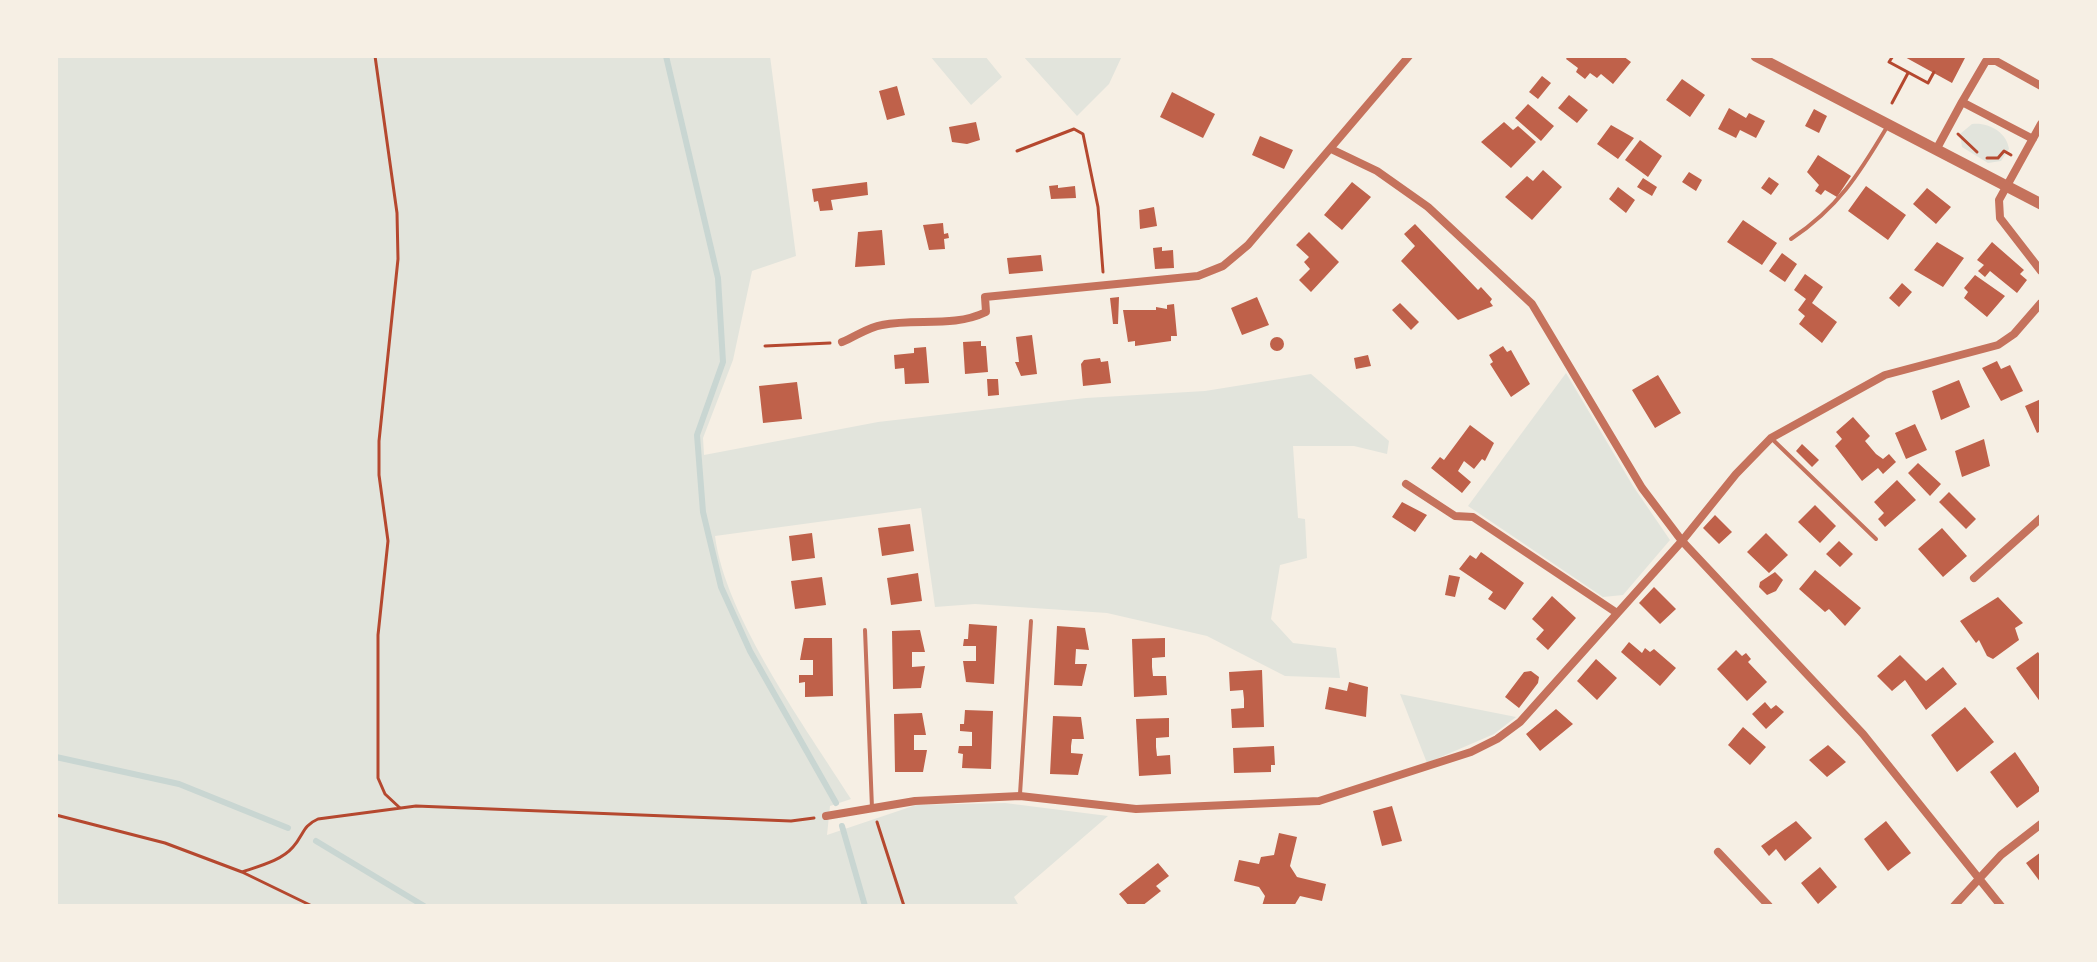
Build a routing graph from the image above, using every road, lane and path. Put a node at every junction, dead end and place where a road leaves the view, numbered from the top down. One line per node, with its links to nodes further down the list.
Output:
1 (375, 56): 36 (path)
2 (1409, 56): 14 (street)
3 (1756, 56): 11 (street)
4 (1893, 56): 6 (path)
5 (1934, 72): 6 (path)
6 (1908, 73): 9 (path)
7 (2041, 86): 8 (street)
8 (1962, 102): 13 (street); 15 (street)
9 (1892, 103)
10 (2041, 124): 13 (street)
11 (1889, 125): 15 (street); 20 (lane)
12 (1965, 137): 17 (path)
13 (2033, 139): 18 (street)
14 (1331, 149): 22 (street); 30 (street)
15 (1936, 150): 18 (street)
16 (1017, 151): 22 (path)
17 (2004, 151)
18 (2006, 186): 19 (street); 21 (street)
19 (2041, 204)
20 (1791, 239)
21 (2041, 271)
22 (1104, 286): 24 (street)
23 (2041, 303): 26 (street)
24 (842, 342): 25 (path)
25 (765, 346)
26 (1771, 438): 29 (lane); 30 (street)
27 (1406, 484): 32 (street)
28 (2041, 518): 31 (street)
29 (1876, 539)
30 (1682, 541): 32 (street); 43 (street)
31 (1974, 578)
32 (1617, 613): 35 (street)
33 (1031, 621): 35 (lane)
34 (865, 630): 37 (lane)
35 (1020, 796): 37 (street)
36 (400, 808): 39 (path); 42 (path)
37 (872, 808): 39 (street); 45 (path)
38 (56, 815): 42 (path)
39 (826, 816)
40 (2041, 824): 43 (street)
41 (1718, 852): 46 (street)
42 (242, 872): 44 (path)
43 (1979, 875): 47 (street); 48 (street)
44 (312, 906)
45 (904, 906)
46 (1769, 906)
47 (1954, 906)
48 (2001, 906)

